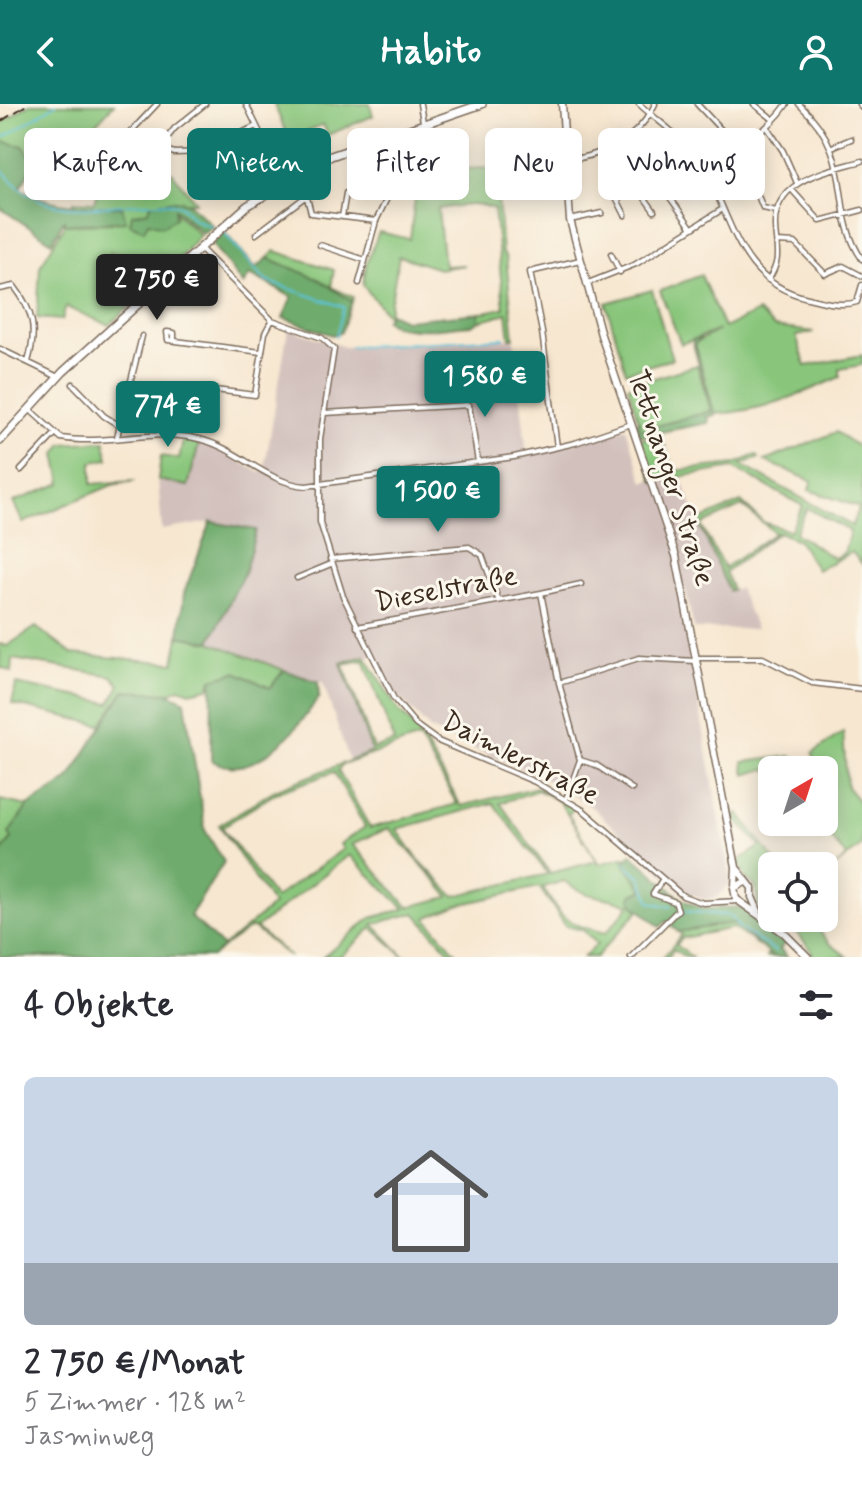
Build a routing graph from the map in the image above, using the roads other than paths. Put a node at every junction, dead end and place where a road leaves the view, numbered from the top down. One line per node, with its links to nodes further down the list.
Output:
1 (157, 104): 20 (street)
2 (189, 104): 14 (street)
3 (205, 104): 14 (street)
4 (246, 104): 18 (street)
5 (420, 104): 17 (street)
6 (482, 104): 17 (main road)
7 (562, 104): 22 (main road, Tettnanger Straße)
8 (639, 104): 15 (street)
9 (655, 104): 15 (street)
10 (697, 104): 25 (street)
11 (754, 104): 16 (street)
12 (787, 104): 16 (street)
13 (799, 104): 28 (street)
14 (194, 111): 26 (street)
15 (650, 114): 23 (street); 24 (street)
16 (774, 120): 19 (street)
17 (423, 122): 29 (main road)
18 (256, 126): 21 (street)
19 (767, 127): 32 (street)
20 (134, 128)
21 (252, 128)
22 (563, 128)
23 (638, 128)
24 (664, 128)
25 (719, 128)
26 (171, 135)
27 (851, 139): 28 (street)
28 (832, 147): 31 (street)
29 (331, 156)
30 (862, 161): 31 (street)
31 (839, 168): 32 (street); 50 (street)
32 (797, 183): 33 (street)
33 (791, 189): 48 (street); 50 (street)
34 (347, 193): 52 (street)
35 (256, 200): 59 (main road)
36 (301, 200): 56 (street)
37 (306, 200): 52 (street)
38 (386, 200): 54 (street)
39 (568, 200): 53 (main road, Tettnanger Straße)
40 (616, 200): 51 (street)
41 (646, 200): 47 (street)
42 (672, 200): 55 (street)
43 (717, 200): 45 (street)
44 (760, 200): 48 (street)
45 (721, 210): 55 (street); 66 (street)
46 (862, 210): 50 (street)
47 (654, 211)
48 (776, 211): 57 (street)
49 (602, 213): 53 (street)
50 (847, 213): 61 (street)
51 (625, 215)
52 (342, 217): 54 (street)
53 (570, 220): 63 (main road, Tettnanger Straße)
54 (376, 221): 62 (street)
55 (691, 227): 64 (street)
56 (256, 234)
57 (777, 242): 65 (street); 66 (street)
58 (320, 245): 62 (street)
59 (198, 247): 71 (street, Daimlerstraße); 77 (main road)
60 (611, 254): 64 (street)
61 (862, 259)
62 (365, 260): 67 (street)
63 (580, 260): 68 (main road, Tettnanger Straße); 89 (street)
64 (620, 272): 68 (street)
65 (862, 276)
66 (768, 280): 69 (street)
67 (359, 283)
68 (586, 284): 83 (main road, Tettnanger Straße)
69 (862, 285)
70 (0, 289): 76 (street)
71 (272, 320): 75 (street); 82 (street, Daimlerstraße)
72 (142, 336): 84 (street)
73 (174, 339): 75 (street)
74 (0, 349): 76 (street)
75 (261, 352): 80 (street)
76 (28, 362): 77 (street)
77 (58, 377): 81 (main road)
78 (73, 384): 84 (street)
79 (177, 388): 86 (street)
80 (215, 390)
81 (29, 409): 85 (street); 88 (main road)
82 (324, 413): 90 (street); 92 (street, Daimlerstraße)
83 (631, 424): 89 (street); 99 (main road, Tettnanger Straße)
84 (120, 426): 87 (street)
85 (54, 435): 87 (street); 91 (street)
86 (171, 435): 87 (street); 92 (street)
87 (117, 437)
88 (0, 441)
89 (557, 447): 90 (street)
90 (478, 462): 92 (street)
91 (21, 470)
92 (317, 486): 93 (street, Daimlerstraße)
93 (330, 561): 94 (street); 97 (street); 98 (street, Daimlerstraße)
94 (297, 578)
95 (581, 584): 96 (street, Dieselstraße)
96 (541, 593): 97 (street, Dieselstraße); 100 (street, Dieselstraße)
97 (498, 599): 98 (street, Dieselstraße)
98 (357, 627): 104 (street, Daimlerstraße)
99 (697, 659): 100 (street); 101 (street); 105 (main road, Tettnanger Straße)
100 (559, 683): 102 (street, Dieselstraße)
101 (862, 689)
102 (580, 760): 103 (street); 104 (street)
103 (632, 789)
104 (566, 799): 106 (street, Daimlerstraße)
105 (736, 867): 107 (main road, Tettnanger Straße); 108 (main road, Tettnanger Straße)
106 (662, 880): 110 (street, Daimlerstraße); 115 (street)
107 (745, 882): 108 (main road); 109 (main road, Tettnanger Straße)
108 (734, 888): 110 (street); 111 (main road)
109 (752, 897): 111 (main road); 112 (main road, Tettnanger Straße)
110 (722, 902): 111 (street, Daimlerstraße)
111 (741, 902): 113 (main road)
112 (758, 910)
113 (758, 913)
114 (780, 932): 116 (main road)
115 (631, 957)
116 (808, 957)

